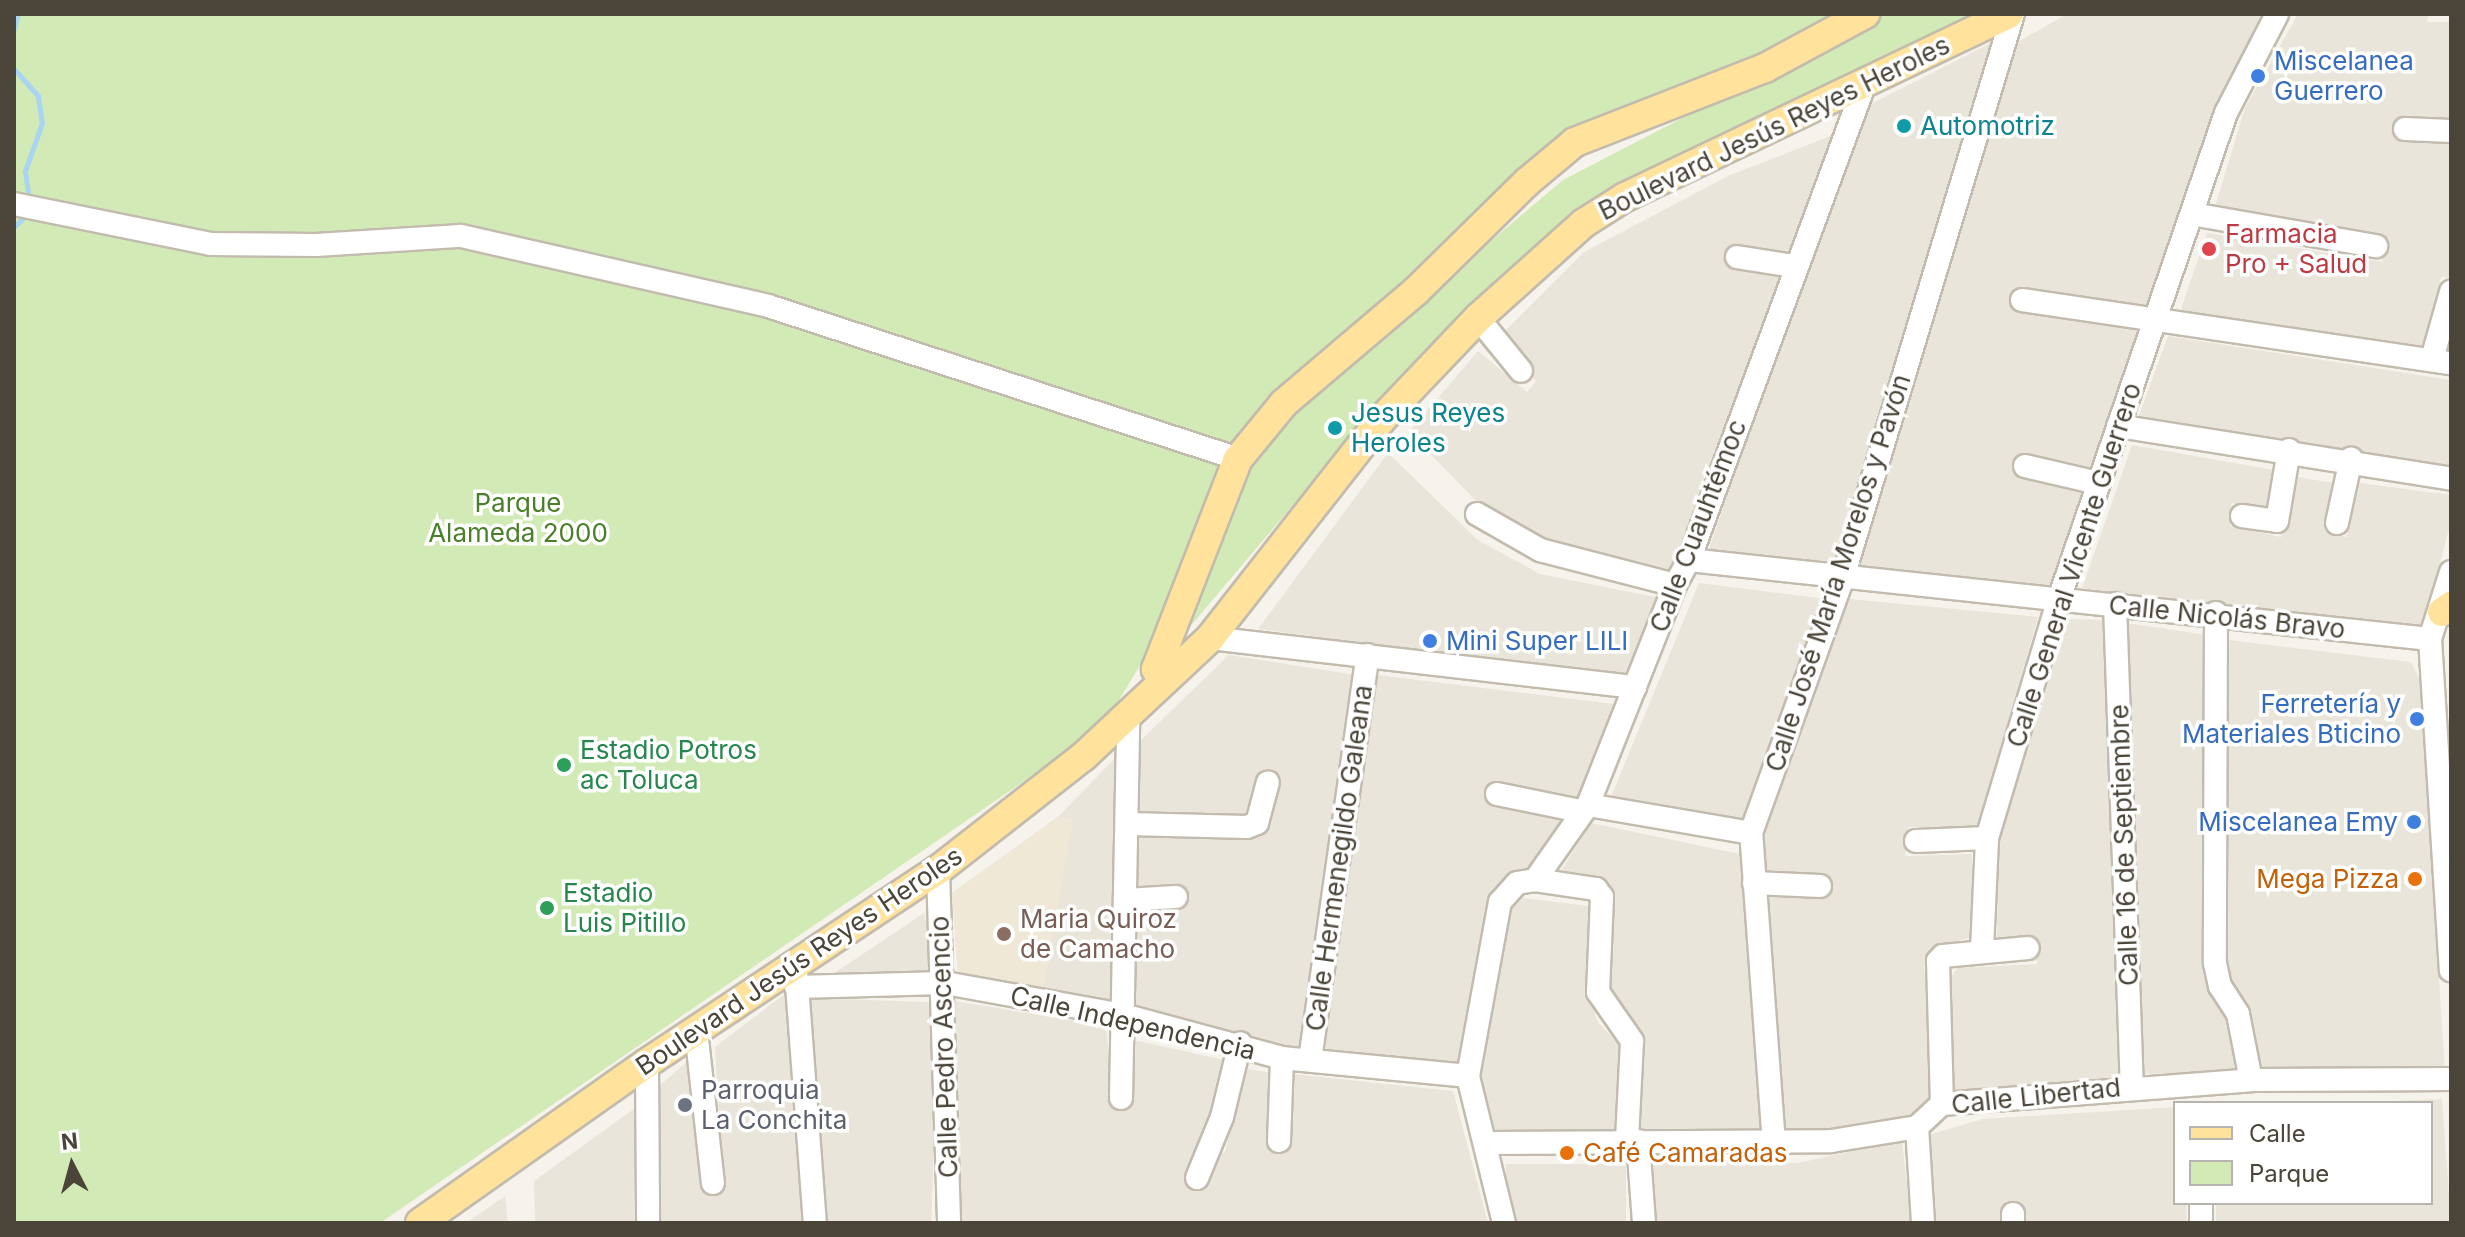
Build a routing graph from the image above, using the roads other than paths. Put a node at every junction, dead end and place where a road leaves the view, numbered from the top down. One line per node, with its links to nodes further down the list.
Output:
1 (1865, 14): 20 (main road)
2 (2011, 14): 4 (main road, Boulevard Jesús Reyes Heroles); 30 (street, Calle José María Morelos y Pavón)
3 (2277, 14): 8 (street, Calle General Vicente Guerrero)
4 (1866, 80): 11 (street, Calle Cuauhtémoc); 15 (main road, Boulevard Jesús Reyes Heroles)
5 (2405, 129): 6 (street)
6 (2451, 131)
7 (14, 204): 20 (street)
8 (2192, 214): 9 (street); 14 (street, Calle General Vicente Guerrero)
9 (2376, 246)
10 (1737, 257): 11 (street)
11 (1794, 266): 28 (street, Calle Cuauhtémoc)
12 (2451, 292): 16 (street)
13 (2022, 300): 14 (street)
14 (2155, 317): 16 (street); 18 (street, Calle General Vicente Guerrero)
15 (1478, 318): 17 (street); 36 (main road, Boulevard Jesús Reyes Heroles)
16 (2442, 361)
17 (1521, 371)
18 (2118, 426): 19 (street); 24 (street, Calle General Vicente Guerrero)
19 (2289, 450): 21 (street); 26 (street)
20 (1238, 459): 39 (main road)
21 (2351, 459): 23 (street); 27 (street)
22 (2025, 466): 24 (street)
23 (2451, 479)
24 (2098, 483): 32 (street, Calle General Vicente Guerrero)
25 (1477, 514): 31 (street)
26 (2242, 516)
27 (2337, 523)
28 (1689, 560): 30 (street, Calle Nicolás Bravo); 31 (street, Calle Cuauhtémoc)
29 (2451, 572): 34 (street)
30 (1843, 577): 32 (street, Calle Nicolás Bravo); 47 (street, Calle José María Morelos y Pavón)
31 (1675, 585): 40 (street, Calle Cuauhtémoc)
32 (2058, 602): 33 (street, Calle Nicolás Bravo); 48 (street, Calle General Vicente Guerrero)
33 (2115, 604): 35 (street, Calle Nicolás Bravo); 70 (street, Calle 16 de Septiembre)
34 (2446, 609): 37 (street)
35 (2216, 613): 37 (street, Calle Nicolás Bravo); 69 (street)
36 (1210, 638): 38 (street); 39 (main road, Boulevard Jesús Reyes Heroles)
37 (2430, 639): 42 (street)
38 (1368, 655): 40 (street); 65 (street, Calle Hermenegildo Galeana)
39 (1163, 681): 41 (main road, Boulevard Jesús Reyes Heroles)
40 (1635, 687): 45 (street, Calle Cuauhtémoc)
41 (1128, 717): 46 (street); 50 (main road, Boulevard Jesús Reyes Heroles)
42 (2443, 729): 58 (street)
43 (1268, 782): 46 (street)
44 (1497, 794): 45 (street)
45 (1584, 808): 47 (street); 51 (street, Calle Cuauhtémoc)
46 (1128, 824): 55 (street)
47 (1751, 833): 52 (street, Calle José María Morelos y Pavón)
48 (1987, 838): 49 (street); 57 (street, Calle General Vicente Guerrero)
49 (1916, 841)
50 (938, 870): 59 (main road, Boulevard Jesús Reyes Heroles); 60 (street, Calle Pedro Ascencio)
51 (1535, 880): 67 (street, Calle Cuauhtémoc); 76 (street)
52 (1754, 883): 53 (street); 78 (street, Calle José María Morelos y Pavón)
53 (1820, 886)
54 (1176, 897): 55 (street)
55 (1125, 900): 61 (street)
56 (2028, 948): 57 (street)
57 (1982, 950): 73 (street)
58 (2451, 970)
59 (796, 975): 60 (street, Calle Independencia); 62 (main road, Boulevard Jesús Reyes Heroles); 83 (street)
60 (945, 983): 61 (street, Calle Independencia); 84 (street, Calle Pedro Ascencio)
61 (1123, 1015): 63 (street, Calle Independencia); 72 (street)
62 (696, 1030): 66 (main road, Boulevard Jesús Reyes Heroles); 80 (street)
63 (1240, 1043): 64 (street, Calle Independencia); 79 (street)
64 (1282, 1058): 65 (street, Calle Independencia); 75 (street)
65 (1310, 1060): 67 (street, Calle Independencia)
66 (647, 1063): 81 (main road, Boulevard Jesús Reyes Heroles); 82 (street)
67 (1468, 1076): 77 (street, Calle Cuauhtémoc)
68 (2451, 1079): 69 (street, Calle Libertad)
69 (2251, 1080): 71 (street, Calle Libertad)
70 (2132, 1086): 71 (street, Calle Libertad); 73 (street, Calle Libertad)
71 (2199, 1093)
72 (1121, 1098)
73 (1942, 1104): 74 (street, Calle Libertad)
74 (1917, 1127): 78 (street, Calle Libertad); 87 (street)
75 (1279, 1141)
76 (1632, 1141): 77 (street, Calle Libertad); 78 (street, Calle Libertad); 86 (street)
77 (1486, 1143): 85 (street, Calle Cuauhtémoc)
78 (1774, 1144)
79 (1197, 1178)
80 (713, 1183)
81 (420, 1223)
82 (648, 1223)
83 (815, 1223)
84 (949, 1223)
85 (1504, 1223)
86 (1644, 1223)
87 (1923, 1223)

